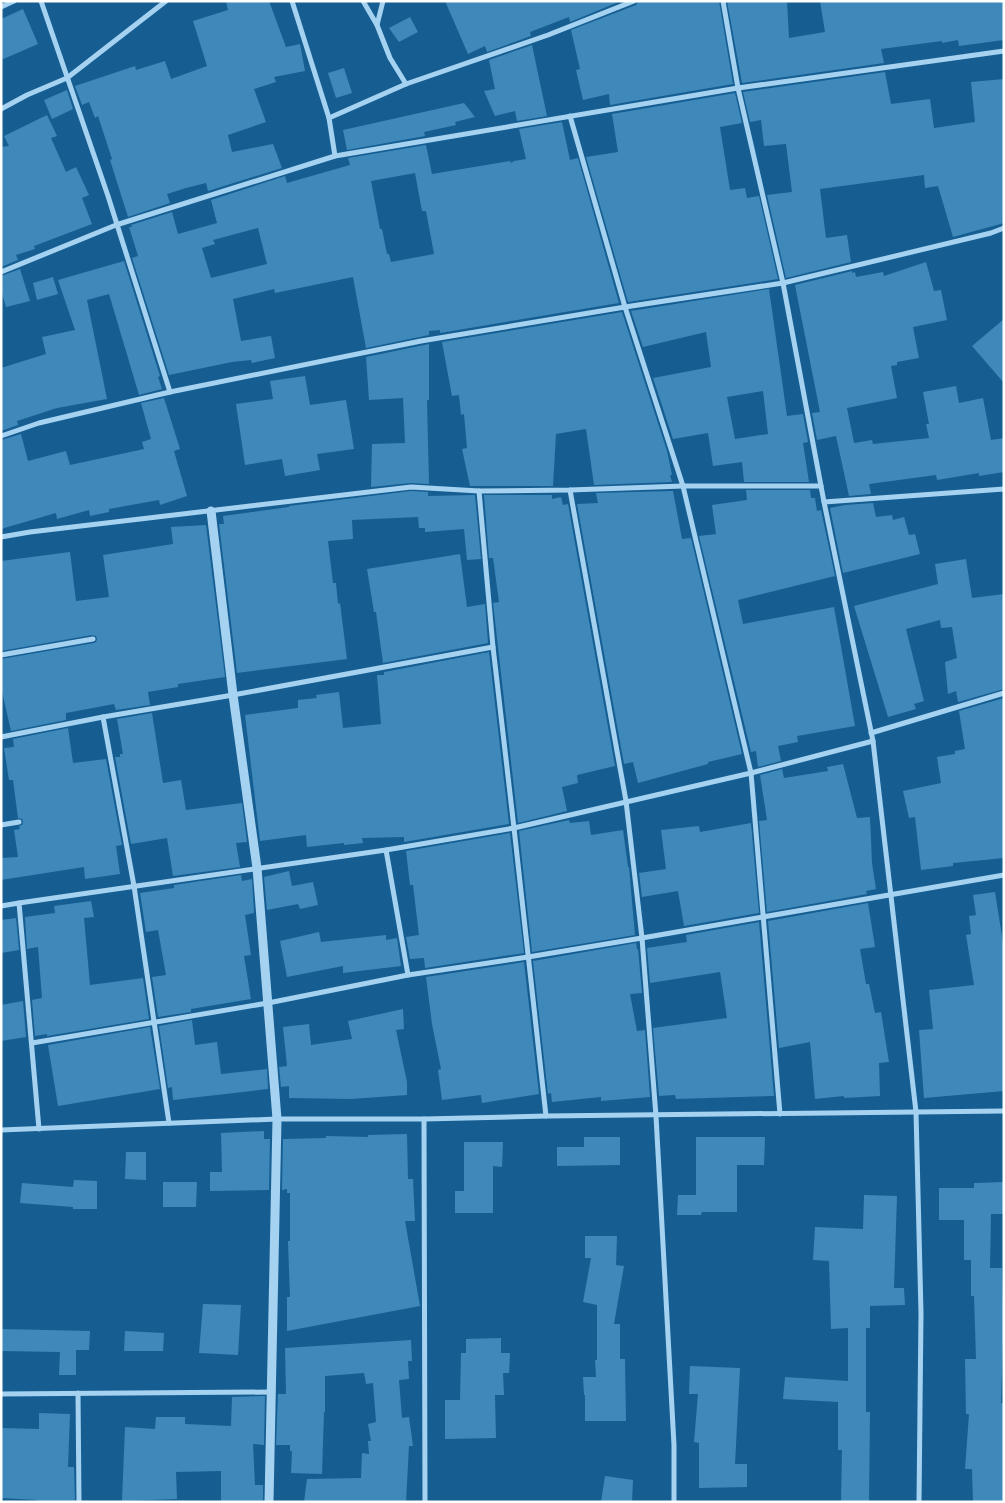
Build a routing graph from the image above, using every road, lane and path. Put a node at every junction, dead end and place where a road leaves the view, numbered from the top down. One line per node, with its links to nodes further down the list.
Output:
1 (14, 1): 9 (street)
2 (41, 1): 12 (street)
3 (166, 1): 12 (street)
4 (292, 1): 17 (street)
5 (363, 1): 10 (street)
6 (383, 1): 10 (street)
7 (634, 1): 13 (street)
8 (723, 1): 14 (street)
9 (1, 7)
10 (377, 25): 13 (street)
11 (1004, 51): 14 (street)
12 (67, 78): 15 (street); 19 (street)
13 (406, 84): 17 (street)
14 (738, 88): 16 (street); 22 (street)
15 (1, 109)
16 (570, 116): 18 (street); 23 (street)
17 (329, 118): 18 (street)
18 (335, 156): 19 (street)
19 (116, 225): 21 (street); 24 (street)
20 (1004, 228): 22 (street)
21 (1, 272)
22 (783, 283): 23 (street); 27 (street)
23 (625, 307): 24 (street); 26 (street)
24 (170, 392): 25 (street)
25 (1, 436)
26 (683, 486): 27 (street); 29 (street); 43 (street)
27 (821, 486): 31 (street)
28 (1004, 489): 31 (street)
29 (570, 490): 30 (street); 44 (street)
30 (479, 491): 32 (street); 35 (street)
31 (824, 502): 40 (street)
32 (211, 511): 33 (street); 38 (street)
33 (1, 537)
34 (93, 639): 36 (street)
35 (493, 647): 38 (street); 47 (street)
36 (1, 655)
37 (1004, 693): 40 (street)
38 (233, 695): 39 (street); 49 (street)
39 (103, 717): 41 (street); 51 (street)
40 (871, 733): 42 (street)
41 (1, 737)
42 (873, 741): 43 (street); 52 (street)
43 (751, 773): 44 (street); 55 (street)
44 (626, 802): 47 (street); 56 (street)
45 (19, 822): 46 (street)
46 (1, 825)
47 (514, 828): 48 (street); 57 (street)
48 (386, 850): 49 (street); 58 (street)
49 (257, 868): 51 (street); 59 (street)
50 (1004, 874): 52 (street)
51 (134, 886): 53 (street); 60 (street)
52 (891, 894): 55 (street); 62 (street)
53 (20, 903): 54 (street); 61 (street)
54 (1, 906)
55 (763, 916): 56 (street); 64 (street)
56 (642, 938): 57 (street); 66 (street)
57 (528, 957): 58 (street); 65 (street)
58 (408, 975): 59 (street)
59 (268, 1003): 60 (street); 67 (street)
60 (154, 1023): 61 (street); 69 (street)
61 (32, 1043): 70 (street)
62 (916, 1112): 63 (street); 64 (street); 79 (street)
63 (1004, 1112)
64 (780, 1114): 66 (street)
65 (546, 1116): 66 (street); 68 (street)
66 (656, 1116): 78 (street)
67 (277, 1119): 68 (street); 69 (street); 72 (street)
68 (424, 1119): 77 (street)
69 (169, 1123): 70 (street)
70 (40, 1129): 71 (street)
71 (1, 1130)
72 (272, 1392): 74 (street); 76 (street)
73 (1, 1394): 74 (street)
74 (78, 1394): 75 (street)
75 (80, 1502)
76 (269, 1502)
77 (425, 1502)
78 (674, 1502)
79 (919, 1502)

